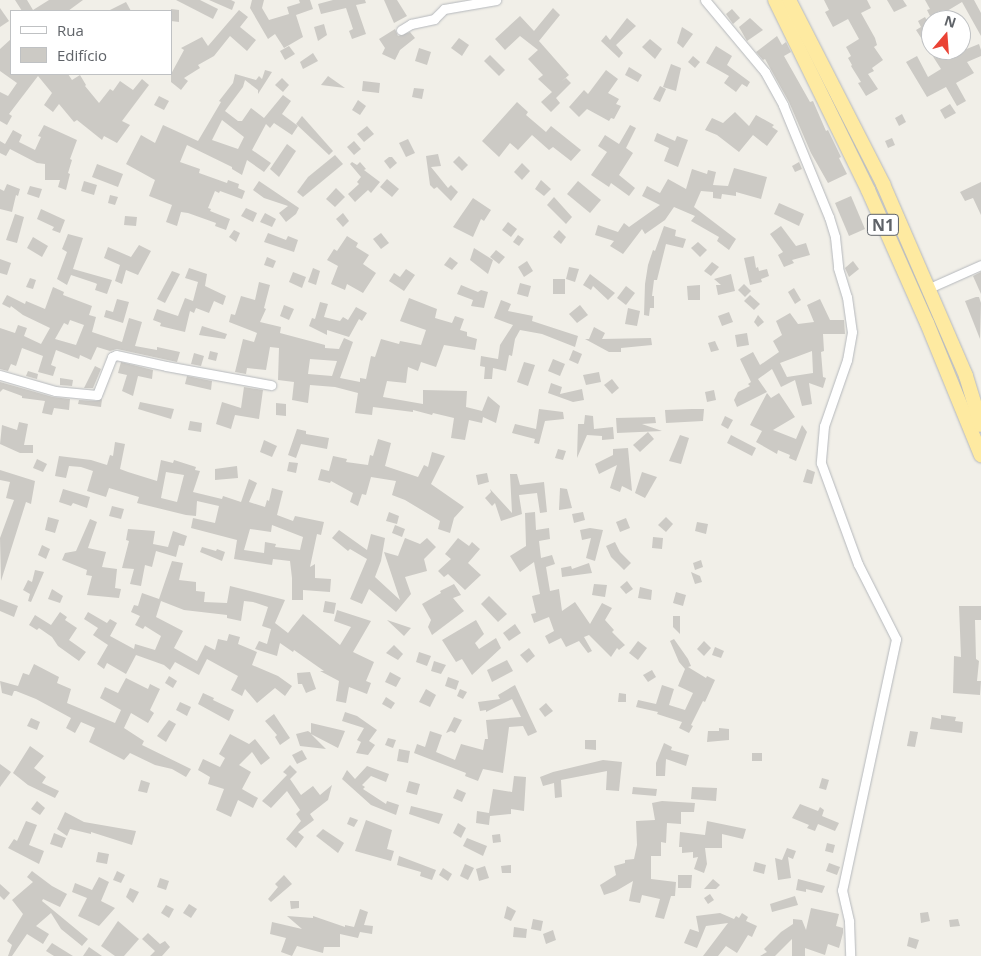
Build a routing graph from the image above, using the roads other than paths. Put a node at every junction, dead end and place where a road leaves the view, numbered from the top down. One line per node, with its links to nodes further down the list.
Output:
1 (496, 0): 5 (street)
2 (705, 0): 12 (street)
3 (775, 0): 11 (highway, N1)
4 (789, 0): 7 (highway, N1)
5 (401, 30)
6 (981, 265): 7 (street)
7 (927, 289): 10 (highway, N1)
8 (0, 375): 9 (street)
9 (271, 385)
10 (981, 425)
11 (981, 455)
12 (850, 956)

